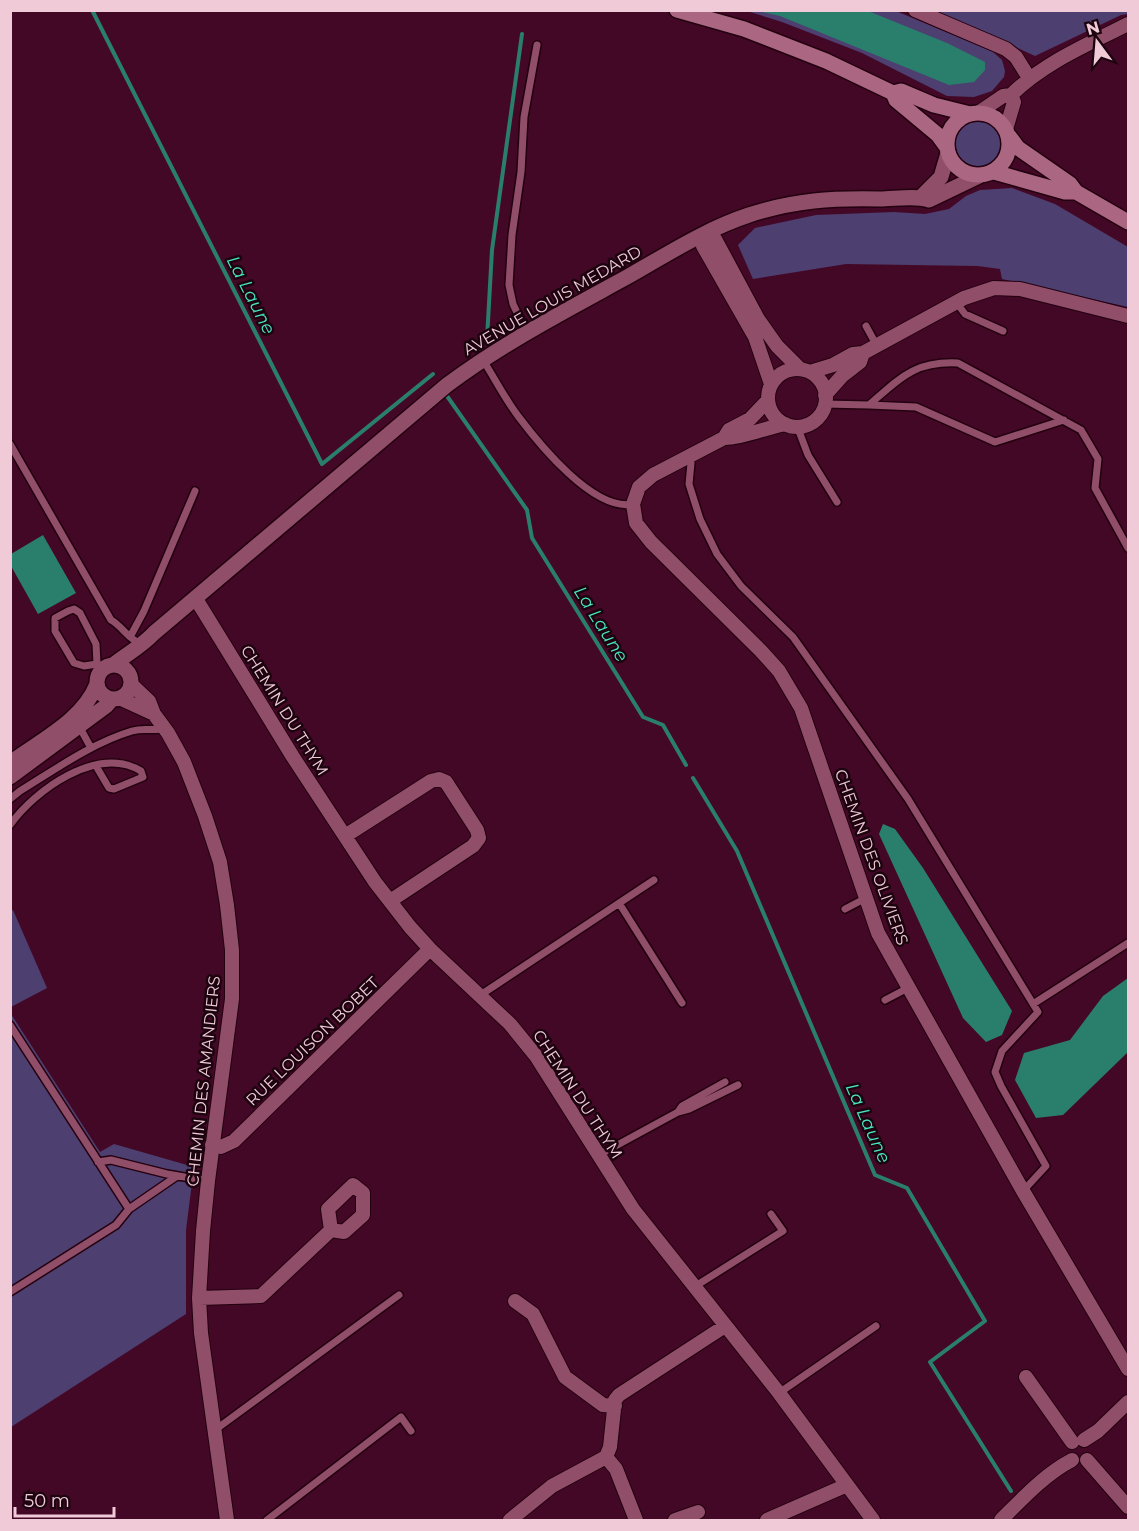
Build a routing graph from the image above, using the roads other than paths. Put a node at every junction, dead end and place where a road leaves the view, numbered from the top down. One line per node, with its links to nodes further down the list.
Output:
1 (677, 10): 6 (main road)
2 (915, 10): 5 (street)
3 (1128, 24): 5 (street)
4 (537, 45): 21 (lane)
5 (1029, 78): 7 (street)
6 (893, 93): 8 (main road); 10 (main road)
7 (1011, 95): 8 (street); 9 (street)
8 (974, 113): 9 (main road); 10 (main road)
9 (1007, 132): 11 (main road); 13 (main road)
10 (947, 149): 12 (main road); 14 (street)
11 (994, 172): 12 (main road); 13 (main road)
12 (979, 176): 14 (street, AVENUE LOUIS MEDARD)
13 (1076, 192): 15 (main road)
14 (921, 197): 16 (street, AVENUE LOUIS MEDARD)
15 (1128, 222)
16 (705, 234): 21 (street, AVENUE LOUIS MEDARD); 25 (street); 26 (street)
17 (956, 302): 18 (street); 20 (lane); 22 (street)
18 (1128, 316)
19 (866, 326): 22 (lane)
20 (1003, 331)
21 (526, 332): 24 (street, AVENUE LOUIS MEDARD)
22 (877, 346): 23 (street)
23 (863, 353): 25 (street); 27 (street)
24 (482, 358): 37 (lane); 39 (street, AVENUE LOUIS MEDARD)
25 (805, 370): 26 (street); 27 (street)
26 (771, 384): 28 (street)
27 (825, 399): 29 (lane); 31 (street)
28 (768, 400): 31 (street); 32 (street)
29 (869, 405): 30 (lane); 30 (lane)
30 (1064, 420): 38 (lane)
31 (791, 425): 32 (street); 36 (lane)
32 (724, 438): 34 (street)
33 (10, 444): 40 (lane)
34 (688, 456): 37 (street); 66 (lane)
35 (195, 491): 40 (lane)
36 (837, 502)
37 (633, 504): 56 (street, CHEMIN DES OLIVIERS)
38 (1128, 548)
39 (196, 598): 41 (street, AVENUE LOUIS MEDARD); 54 (street, CHEMIN DU THYM)
40 (130, 637): 41 (lane)
41 (144, 644): 42 (street, AVENUE LOUIS MEDARD); 43 (street, AVENUE LOUIS MEDARD)
42 (103, 670): 42 (lane); 43 (street); 44 (street); 49 (street, AVENUE LOUIS MEDARD)
43 (130, 679): 44 (street); 45 (street, CHEMIN DES AMANDIERS)
44 (116, 698): 45 (street, CHEMIN DES AMANDIERS); 46 (street)
45 (154, 714): 47 (street, CHEMIN DES AMANDIERS)
46 (79, 726): 48 (lane); 51 (street)
47 (164, 728): 48 (lane); 71 (street, CHEMIN DES AMANDIERS)
48 (91, 748): 52 (lane)
49 (12, 758)
50 (96, 766): 50 (lane); 53 (lane)
51 (10, 777)
52 (10, 799)
53 (10, 825)
54 (345, 836): 57 (street, CHEMIN DU THYM); 57 (street)
55 (654, 880): 58 (lane)
56 (867, 898): 59 (lane); 62 (street, CHEMIN DES OLIVIERS)
57 (390, 902): 61 (street, CHEMIN DU THYM)
58 (619, 903): 63 (lane); 65 (lane)
59 (845, 909)
60 (1128, 944): 66 (lane)
61 (430, 949): 63 (street, CHEMIN DU THYM); 71 (street, RUE LOUISON BOBET)
62 (908, 988): 64 (lane); 76 (street, CHEMIN DES OLIVIERS)
63 (480, 996): 72 (street, CHEMIN DU THYM)
64 (885, 1000)
65 (682, 1003)
66 (1033, 1004): 76 (lane)
67 (10, 1025): 73 (lane)
68 (725, 1082): 70 (lane)
69 (738, 1085): 70 (lane)
70 (678, 1112): 72 (lane)
71 (212, 1146): 75 (street, CHEMIN DES AMANDIERS)
72 (599, 1155): 80 (street, CHEMIN DU THYM)
73 (98, 1162): 74 (lane); 77 (lane)
74 (177, 1176): 75 (lane); 77 (lane)
75 (208, 1181): 83 (street, CHEMIN DES AMANDIERS)
76 (1023, 1191): 87 (street, CHEMIN DES OLIVIERS)
77 (129, 1209): 81 (lane)
78 (771, 1214): 80 (lane)
79 (331, 1230): 83 (street)
80 (694, 1287): 85 (street, CHEMIN DU THYM)
81 (10, 1292)
82 (399, 1295): 92 (lane)
83 (199, 1298): 92 (street, CHEMIN DES AMANDIERS)
84 (515, 1301): 91 (street)
85 (725, 1326): 89 (street, CHEMIN DU THYM); 91 (street)
86 (876, 1326): 89 (lane)
87 (1128, 1369)
88 (1026, 1377): 94 (street)
89 (779, 1393): 96 (street, CHEMIN DU THYM)
90 (1128, 1402): 94 (street)
91 (615, 1406): 95 (street)
92 (215, 1430): 99 (street, CHEMIN DES AMANDIERS)
93 (411, 1431): 100 (lane)
94 (1077, 1453): 97 (street); 106 (street)
95 (606, 1457): 101 (street); 102 (street)
96 (847, 1485): 104 (street); 105 (street, CHEMIN DU THYM)
97 (1128, 1507)
98 (698, 1512): 103 (street)
99 (227, 1521)
100 (267, 1521)
101 (510, 1521)
102 (636, 1521)
103 (675, 1521)
104 (767, 1521)
105 (873, 1521)
106 (1001, 1521)

